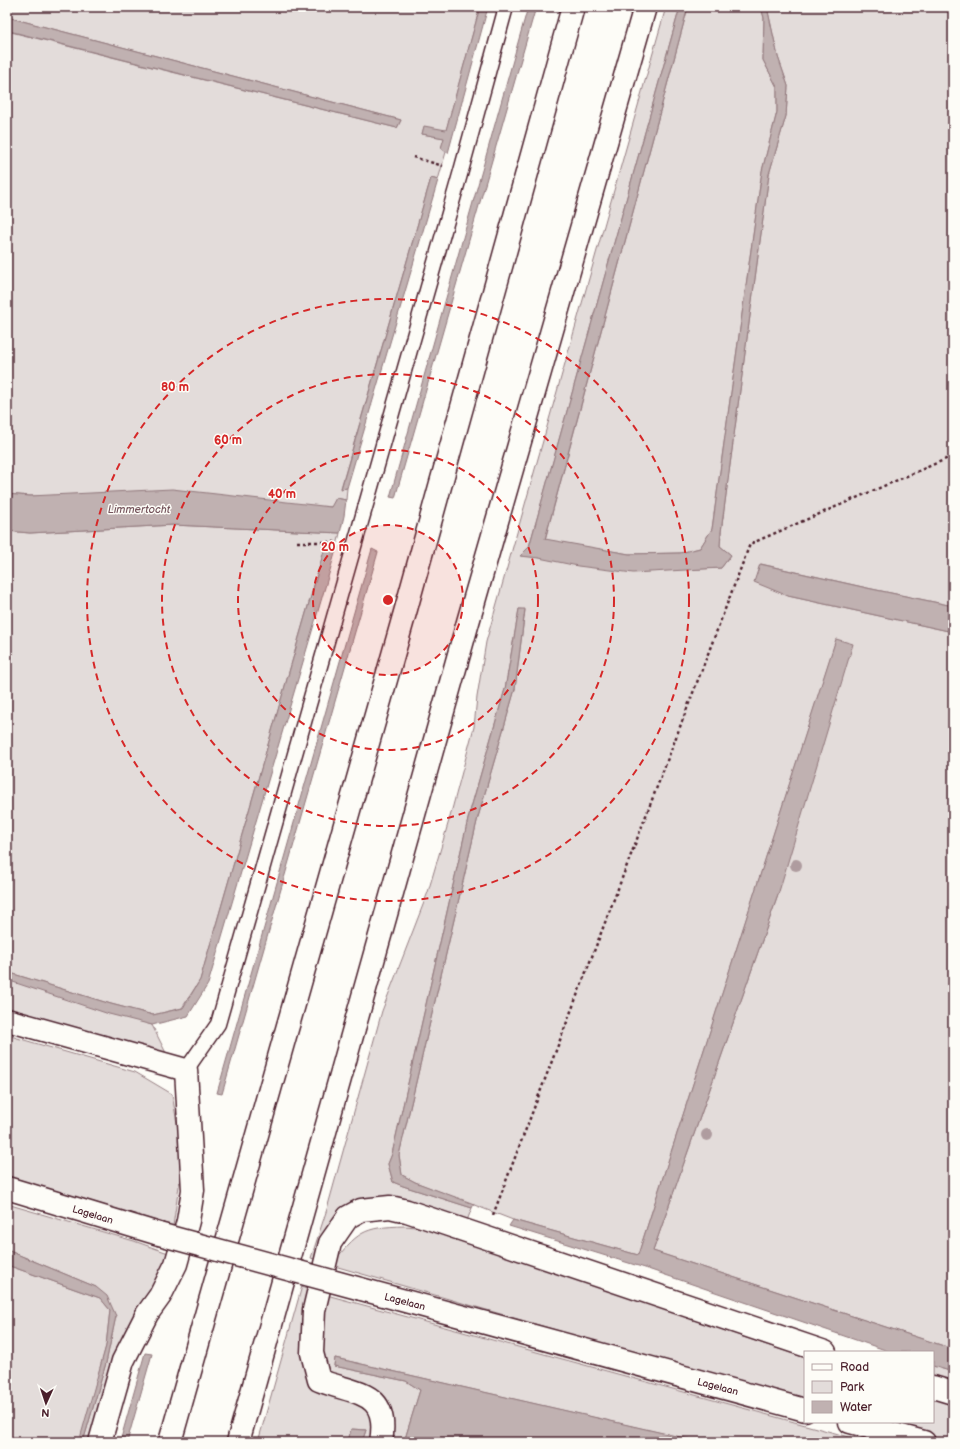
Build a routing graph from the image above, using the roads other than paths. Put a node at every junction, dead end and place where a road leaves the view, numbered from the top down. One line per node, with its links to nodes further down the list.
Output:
1 (506, 7): 5 (lane)
2 (573, 7): 13 (main road)
3 (645, 7): 14 (main road)
4 (7, 1020): 5 (main road)
5 (186, 1070): 12 (main road)
6 (7, 1188): 10 (main road, Lagelaan, bridge)
7 (822, 1351): 15 (main road)
8 (934, 1387): 9 (main road)
9 (953, 1393)
10 (804, 1410)
11 (854, 1423): 16 (main road)
12 (100, 1442)
13 (170, 1442)
14 (238, 1442)
15 (381, 1442)
16 (924, 1442)

